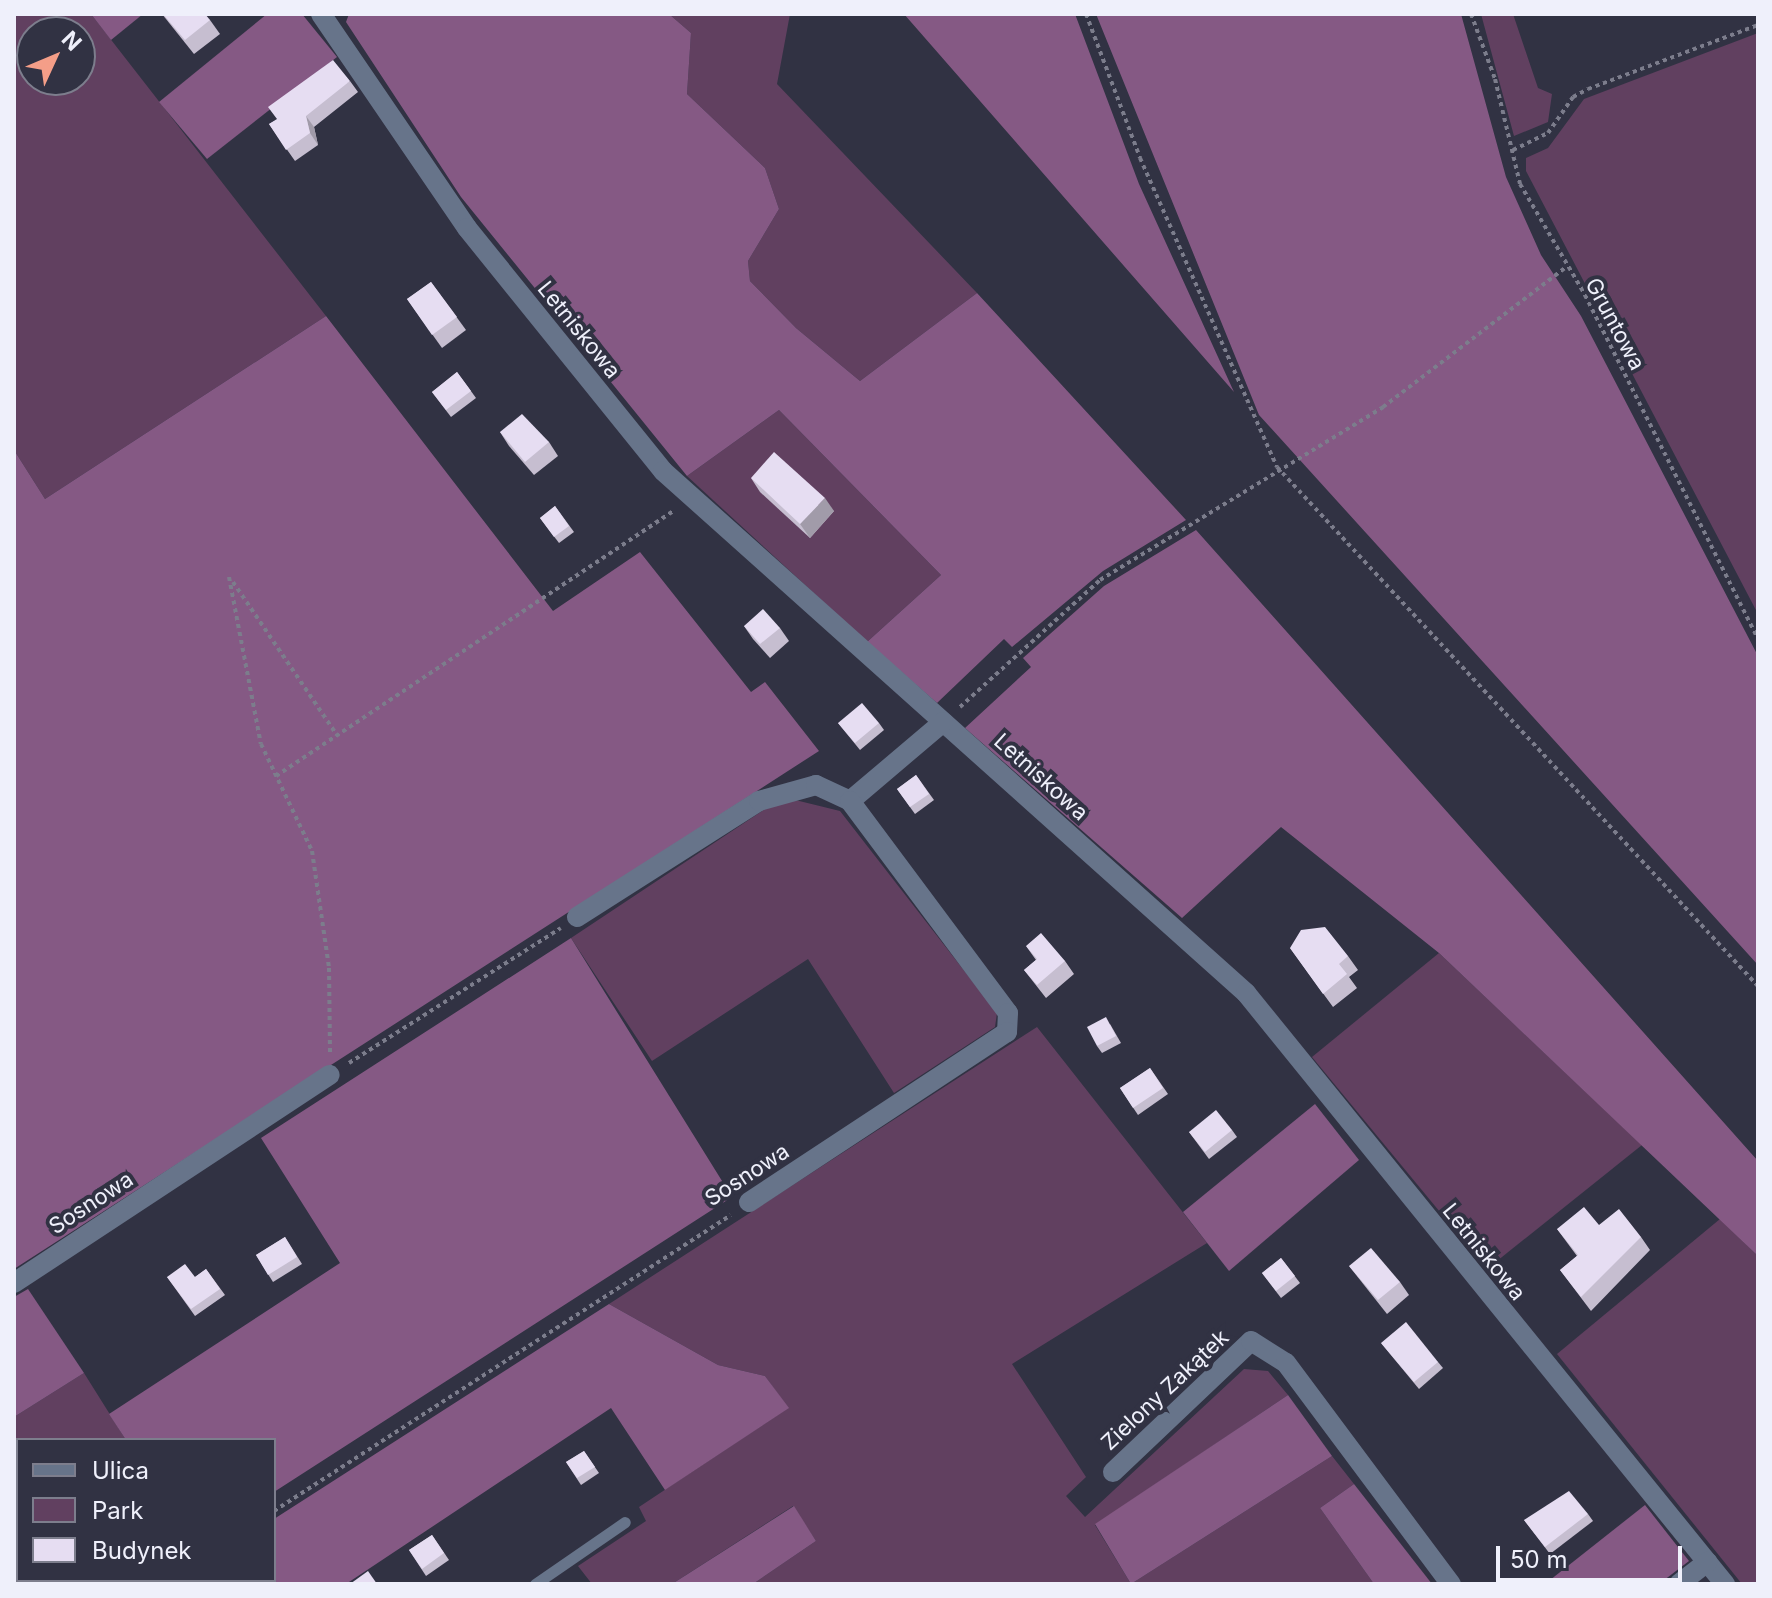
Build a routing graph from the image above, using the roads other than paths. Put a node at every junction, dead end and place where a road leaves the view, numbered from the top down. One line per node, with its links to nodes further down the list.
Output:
1 (321, 14): 2 (street, Letniskowa)
2 (943, 722): 3 (street); 10 (street, Letniskowa)
3 (850, 801): 4 (street, Sosnowa); 6 (street, Sosnowa)
4 (577, 917)
5 (330, 1075): 7 (street, Sosnowa)
6 (749, 1202)
7 (14, 1283)
8 (1113, 1472): 12 (street, Zielony Zakątek)
9 (625, 1522): 11 (lane)
10 (1707, 1562): 13 (street); 14 (street, Letniskowa)
11 (535, 1584)
12 (1451, 1584)
13 (1679, 1584)
14 (1725, 1584)

